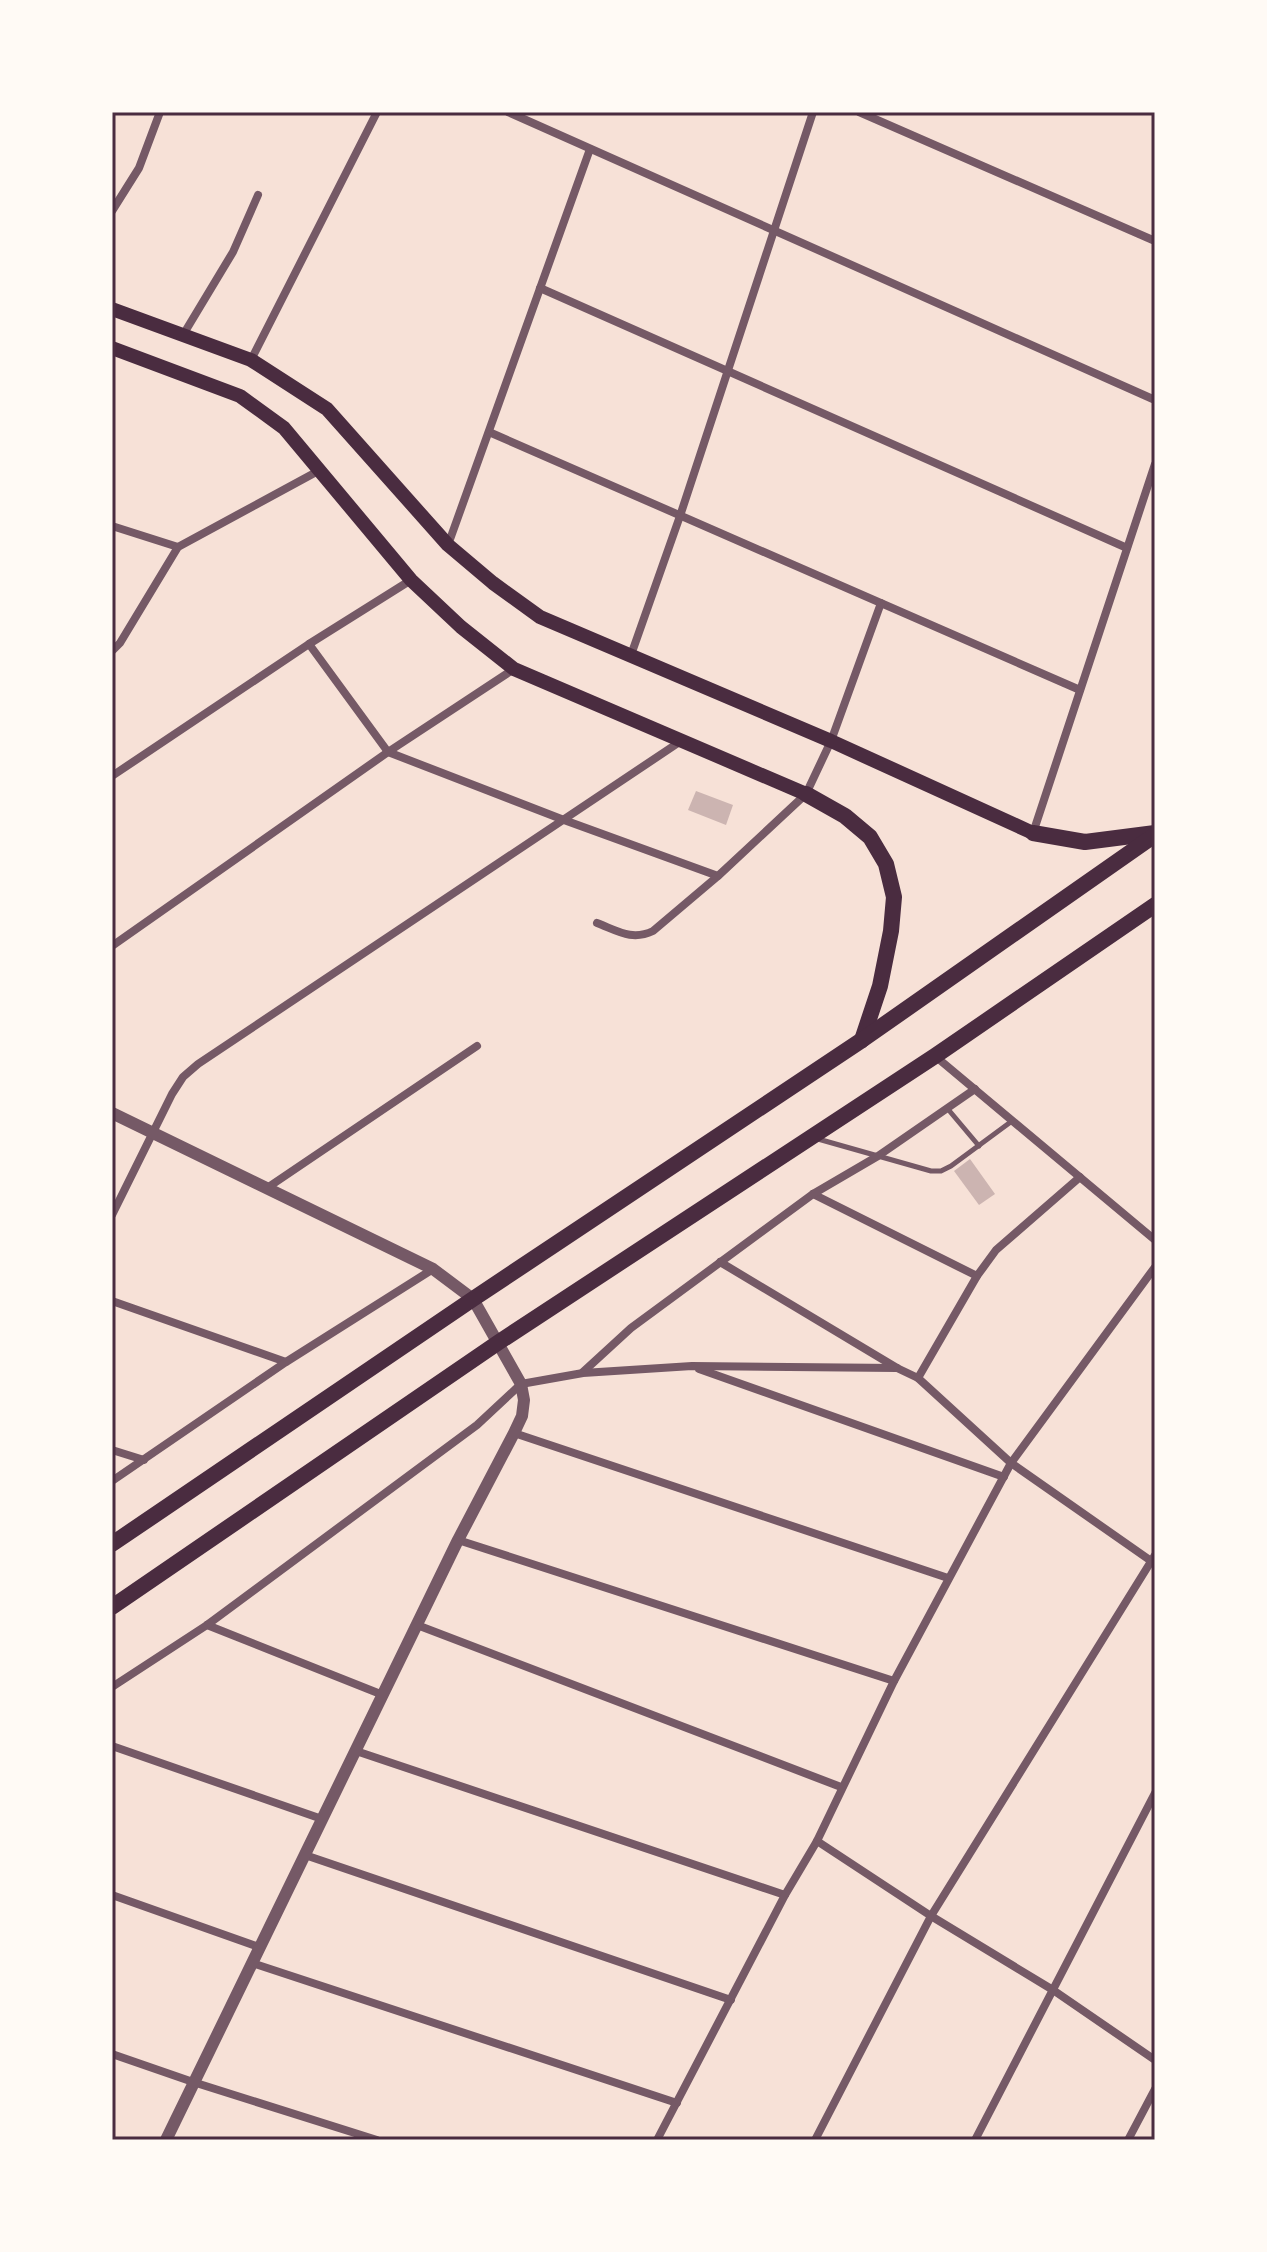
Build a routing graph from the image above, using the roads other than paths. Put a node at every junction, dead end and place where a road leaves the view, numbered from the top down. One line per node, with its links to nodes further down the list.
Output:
1 (160, 112): 8 (street)
2 (377, 112): 15 (street)
3 (508, 112): 6 (street)
4 (813, 112): 9 (street)
5 (859, 112): 10 (street)
6 (590, 149): 9 (street); 11 (street)
7 (258, 195): 13 (street)
8 (112, 211)
9 (774, 230): 16 (street); 17 (street)
10 (1155, 241)
11 (540, 288): 16 (street); 18 (street)
12 (112, 308): 13 (main road)
13 (183, 335): 15 (main road)
14 (112, 348): 20 (main road)
15 (251, 360): 23 (main road)
16 (728, 371): 21 (street); 25 (street)
17 (1155, 400)
18 (489, 432): 21 (street); 23 (street)
19 (1155, 464): 25 (street)
20 (320, 469): 24 (street); 26 (main road)
21 (680, 516): 27 (street); 30 (street)
22 (112, 526): 24 (street)
23 (448, 545): 30 (main road)
24 (178, 547): 29 (street)
25 (1127, 548): 32 (street)
26 (411, 580): 28 (street); 31 (main road)
27 (881, 603): 32 (street); 34 (street)
28 (309, 644): 35 (street); 36 (street)
29 (112, 651)
30 (631, 655): 34 (main road)
31 (514, 669): 33 (main road); 35 (street)
32 (1080, 690): 39 (street)
33 (681, 741): 37 (main road); 38 (street)
34 (831, 741): 37 (street); 39 (main road)
35 (388, 752): 38 (street); 44 (street)
36 (112, 776)
37 (806, 794): 41 (street); 45 (highway)
38 (564, 820): 41 (street); 52 (street)
39 (1033, 833): 40 (highway)
40 (1155, 834): 45 (highway)
41 (718, 876): 43 (street)
42 (1155, 905): 47 (highway)
43 (597, 923)
44 (112, 946)
45 (862, 1040): 65 (highway)
46 (477, 1046): 57 (street)
47 (935, 1056): 48 (street); 53 (highway)
48 (975, 1089): 49 (street); 51 (street)
49 (947, 1107): 54 (lane); 55 (street)
50 (112, 1113): 52 (street)
51 (1012, 1121): 54 (lane); 56 (street)
52 (153, 1133): 57 (street); 59 (street)
53 (811, 1137): 55 (lane); 67 (highway)
54 (979, 1146): 55 (lane)
55 (878, 1156): 58 (street)
56 (1080, 1177): 60 (street); 64 (street)
57 (267, 1188): 63 (street)
58 (813, 1194): 61 (street); 64 (street)
59 (112, 1215)
60 (1155, 1240)
61 (720, 1262): 70 (street); 71 (street)
62 (1155, 1267): 77 (street)
63 (433, 1269): 65 (street); 68 (street)
64 (977, 1276): 72 (street)
65 (473, 1299): 67 (street); 81 (highway)
66 (112, 1301): 68 (street)
67 (499, 1342): 73 (street); 84 (highway)
68 (286, 1362): 76 (street)
69 (692, 1366): 70 (street); 71 (street); 78 (street)
70 (897, 1368): 72 (street)
71 (583, 1373): 73 (street)
72 (918, 1378): 77 (street)
73 (521, 1384): 74 (street); 85 (street)
74 (514, 1433): 80 (street); 83 (street)
75 (112, 1450): 76 (street)
76 (144, 1460): 79 (street)
77 (1011, 1463): 78 (street); 82 (street)
78 (1004, 1477): 83 (street)
79 (112, 1481)
80 (458, 1540): 86 (street); 87 (street)
81 (112, 1544)
82 (1154, 1560): 99 (street)
83 (948, 1578): 87 (street)
84 (112, 1607)
85 (207, 1625): 88 (street); 89 (street)
86 (417, 1625): 89 (street); 92 (street)
87 (894, 1681): 92 (street)
88 (112, 1687)
89 (383, 1695): 91 (street)
90 (112, 1746): 94 (street)
91 (356, 1751): 94 (street); 98 (street)
92 (841, 1787): 95 (street)
93 (1155, 1793): 102 (street)
94 (322, 1819): 96 (street)
95 (817, 1841): 98 (street); 99 (street)
96 (305, 1855): 100 (street); 103 (street)
97 (112, 1895): 100 (street)
98 (785, 1895): 103 (street)
99 (931, 1916): 102 (street); 113 (street)
100 (259, 1947): 101 (street)
101 (252, 1963): 106 (street); 108 (street)
102 (1053, 1990): 105 (street); 114 (street)
103 (731, 2000): 108 (street)
104 (112, 2054): 106 (street)
105 (1155, 2060)
106 (193, 2082): 110 (street); 111 (street)
107 (1155, 2089): 109 (street)
108 (677, 2103): 112 (street)
109 (1130, 2136): 115 (street)
110 (166, 2140)
111 (377, 2140)
112 (657, 2140)
113 (815, 2140)
114 (975, 2140)
115 (1142, 2140)

